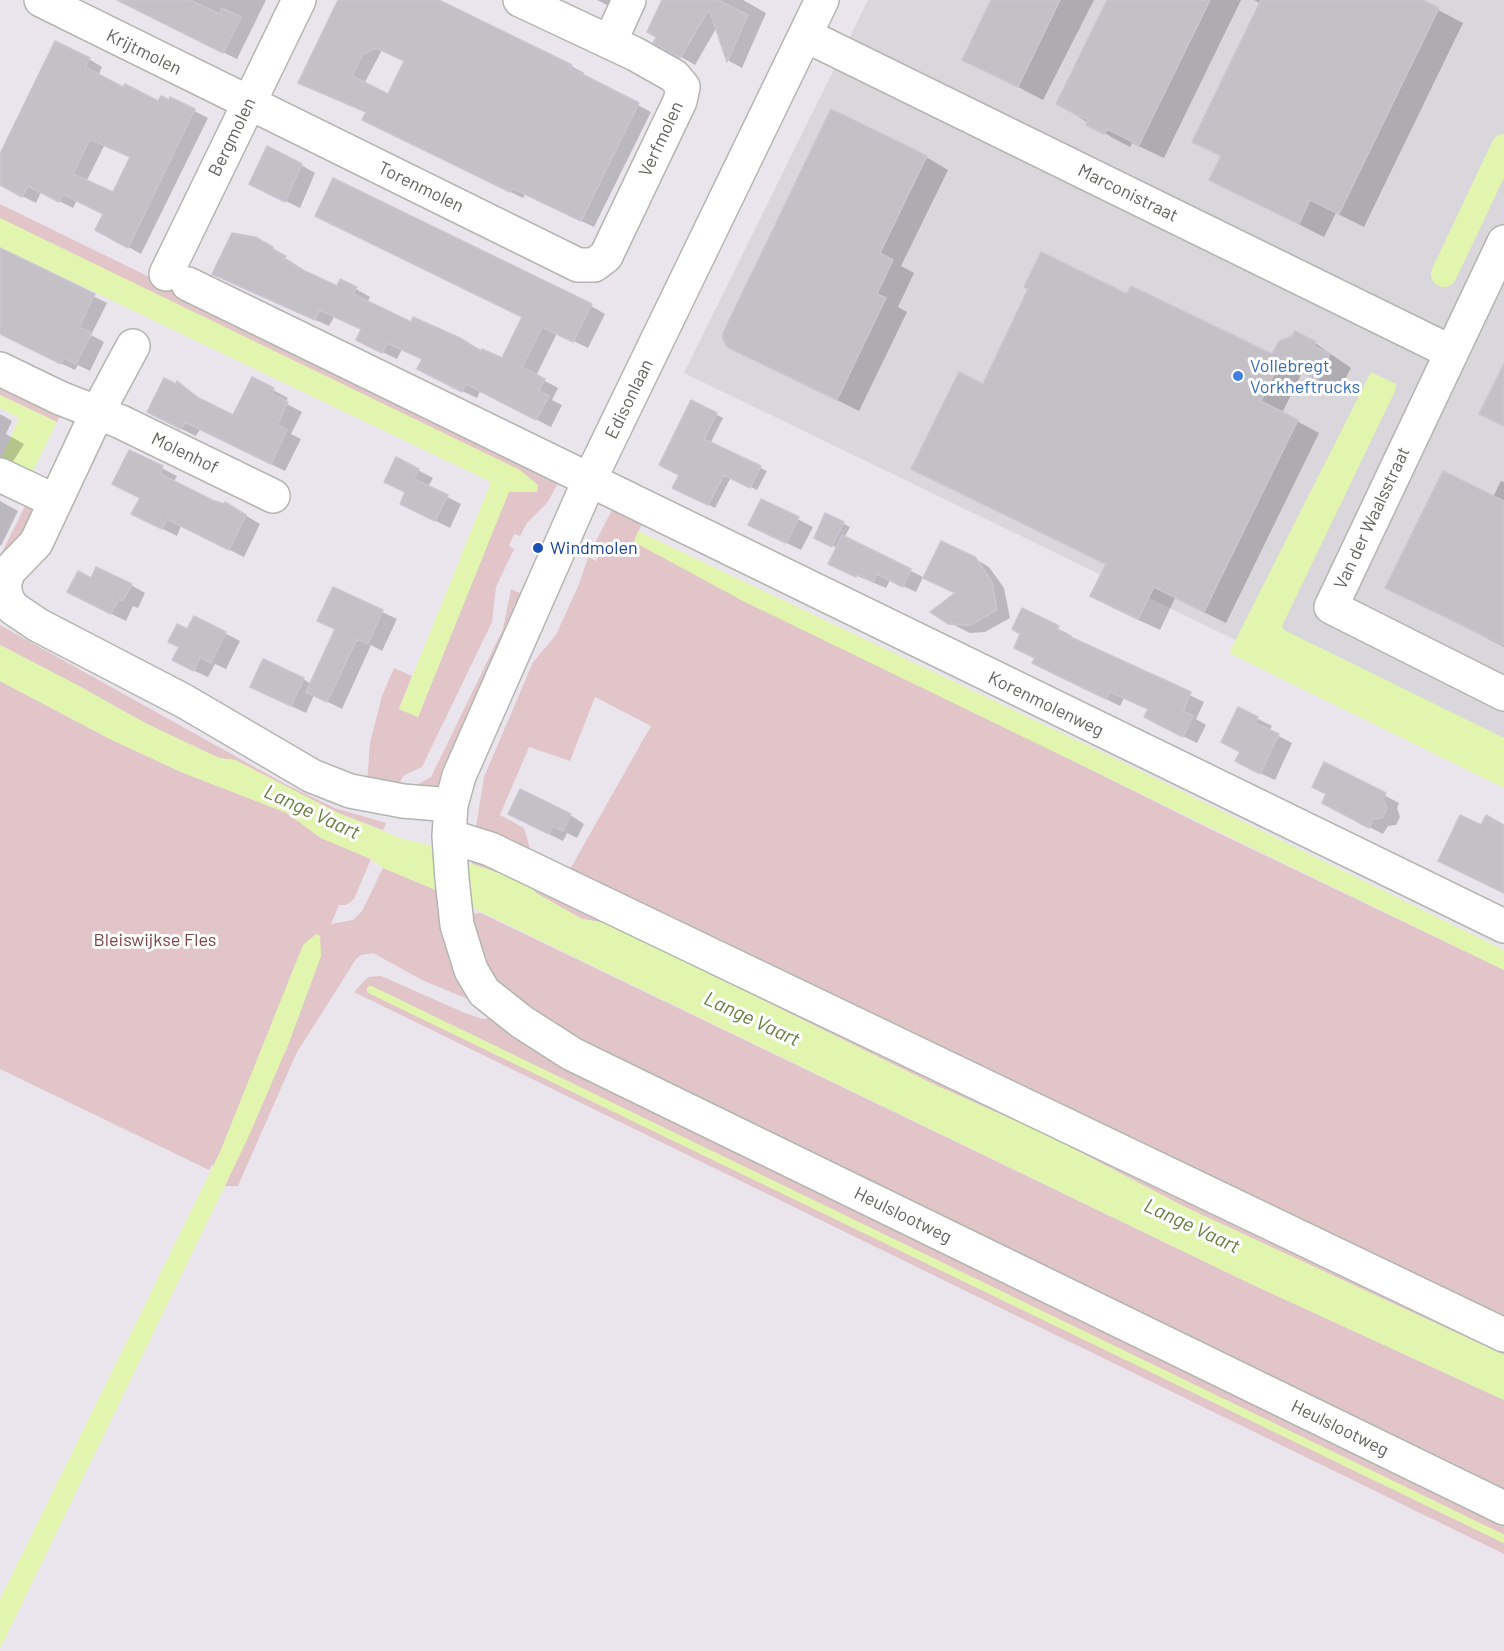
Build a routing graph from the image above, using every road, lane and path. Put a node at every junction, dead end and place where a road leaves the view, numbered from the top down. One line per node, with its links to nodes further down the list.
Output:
1 (41, 0): 8 (street, Krijtmolen)
2 (299, 0): 8 (street, Bergmolen)
3 (520, 0): 7 (street)
4 (629, 0): 7 (street)
5 (822, 0): 6 (street, Edisonlaan)
6 (805, 35): 12 (street, Marconistraat); 16 (street, Edisonlaan)
7 (610, 42): 10 (street, Verfmolen)
8 (248, 103): 10 (street, Torenmolen); 16 (street, Bergmolen)
9 (1504, 242): 12 (street)
10 (594, 265)
11 (133, 346): 14 (street)
12 (1450, 352): 19 (street, Van der Waalsstraat)
13 (0, 369): 14 (street, Molenhof)
14 (97, 413): 17 (street, Molenhof); 18 (street)
15 (0, 475): 18 (street)
16 (589, 481): 20 (street, Edisonlaan); 21 (street, Korenmolenweg)
17 (273, 496)
18 (55, 501): 20 (street)
19 (1504, 694)
20 (450, 821): 22 (street); 23 (street, Heulslootweg)
21 (1504, 926)
22 (1504, 1335)
23 (1504, 1508)

